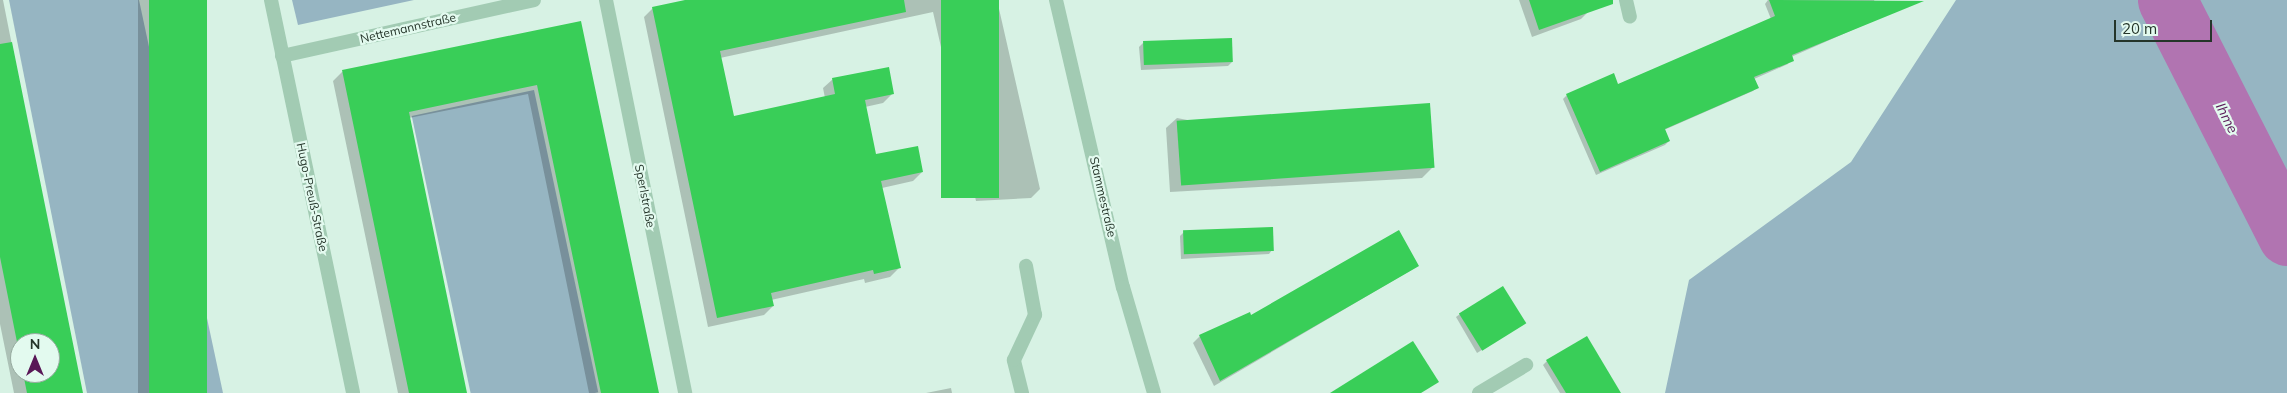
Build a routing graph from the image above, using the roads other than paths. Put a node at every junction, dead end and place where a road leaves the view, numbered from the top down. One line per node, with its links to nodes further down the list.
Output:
1 (271, 0): 7 (street, Hugo-Preuß-Straße)
2 (534, 0): 7 (street, Nettemannstraße)
3 (606, 0): 11 (street, Sperlstraße)
4 (1056, 0): 13 (street, Stammestraße)
5 (1626, 0): 6 (street)
6 (1630, 17)
7 (282, 56): 10 (street, Hugo-Preuß-Straße)
8 (1026, 266): 12 (street)
9 (1526, 366): 14 (street)
10 (353, 393)
11 (685, 393)
12 (1022, 393)
13 (1154, 393)
14 (1479, 393)

